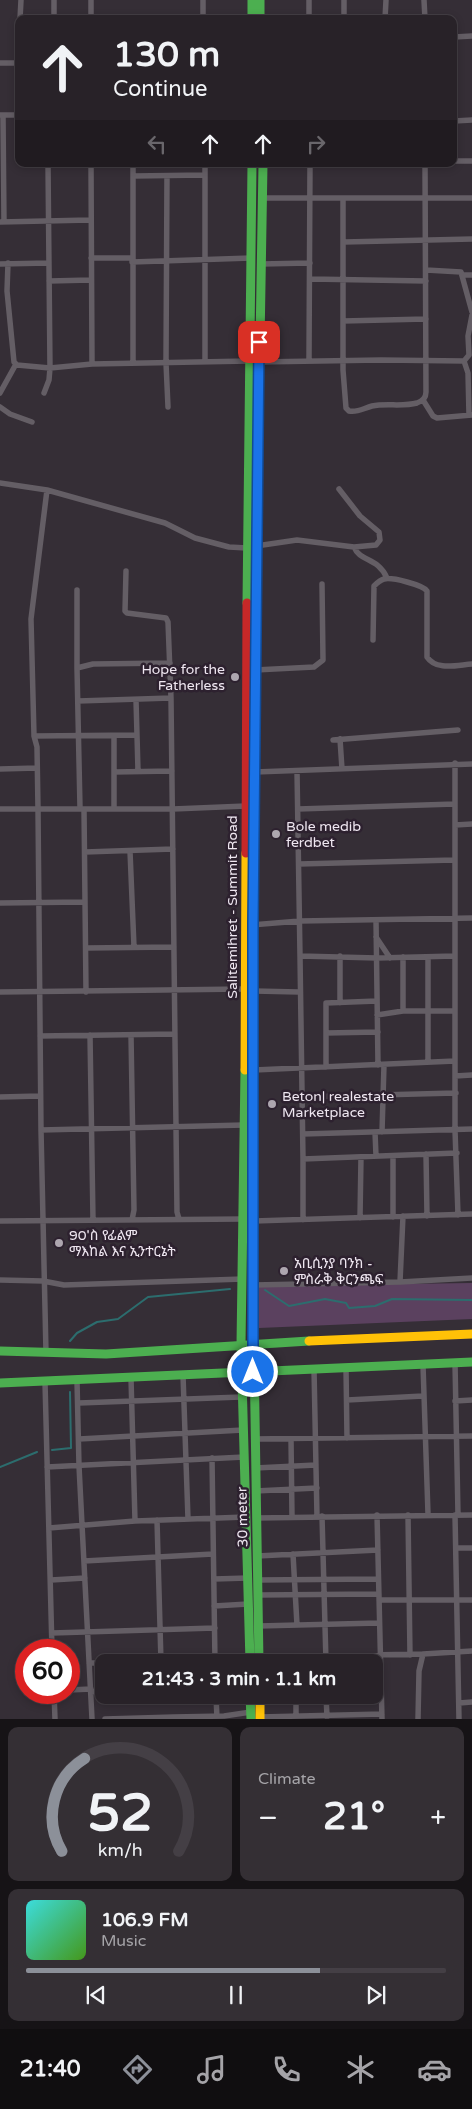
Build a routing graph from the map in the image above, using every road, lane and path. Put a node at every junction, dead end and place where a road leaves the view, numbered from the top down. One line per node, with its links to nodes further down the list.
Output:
1 (20, 0): 11 (street)
2 (54, 0): 12 (street)
3 (91, 0): 13 (street)
4 (203, 0): 14 (street)
5 (252, 0): 15 (main road)
6 (260, 0): 16 (main road)
7 (309, 0): 17 (street)
8 (344, 0): 18 (street)
9 (386, 0): 19 (street)
10 (424, 0): 20 (street)
11 (20, 15)
12 (54, 15)
13 (91, 15)
14 (203, 15)
15 (252, 15)
16 (260, 15)
17 (309, 15)
18 (344, 15)
19 (386, 15)
20 (424, 15)
21 (457, 36): 22 (street)
22 (472, 36)
23 (0, 63): 24 (street)
24 (15, 63)
25 (1, 115): 26 (street); 49 (street)
26 (15, 115)
27 (472, 120): 28 (street)
28 (457, 121)
29 (457, 161): 30 (street)
30 (472, 161)
31 (48, 167): 47 (street)
32 (91, 167): 48 (street)
33 (133, 167): 40 (street)
34 (205, 167): 39 (street)
35 (252, 167): 54 (main road)
36 (263, 167): 42 (main road)
37 (310, 167): 43 (street)
38 (425, 167): 45 (street)
39 (205, 175): 41 (street); 56 (street)
40 (133, 176): 41 (street); 55 (street)
41 (167, 176): 57 (street)
42 (263, 198): 43 (street); 62 (main road)
43 (310, 198): 44 (street); 59 (street)
44 (343, 198): 45 (street); 52 (street)
45 (425, 198): 46 (street); 51 (street)
46 (472, 198)
47 (48, 220): 48 (street); 49 (street); 58 (street)
48 (90, 220): 53 (street)
49 (2, 222)
50 (472, 239): 51 (street)
51 (425, 240): 52 (street); 63 (street)
52 (344, 242): 68 (street)
53 (91, 258): 55 (street); 67 (street)
54 (252, 258): 56 (street); 78 (main road)
55 (132, 260): 57 (street); 80 (street)
56 (205, 260): 57 (street); 77 (street)
57 (167, 261): 81 (street)
58 (48, 263): 61 (street); 69 (street)
59 (310, 263): 62 (street); 66 (street)
60 (0, 264): 61 (street)
61 (8, 264): 82 (street)
62 (261, 264): 78 (main road)
63 (426, 270): 64 (street); 70 (street)
64 (463, 275): 65 (street); 71 (street)
65 (472, 275)
66 (310, 279): 68 (street); 74 (street)
67 (91, 280): 69 (street); 83 (street)
68 (343, 280): 70 (street); 73 (street)
69 (49, 281): 84 (street)
70 (426, 281): 72 (street)
71 (472, 314): 76 (street)
72 (426, 319): 73 (street); 79 (street)
73 (343, 321): 75 (street)
74 (309, 360): 75 (street); 78 (street)
75 (344, 360): 79 (street); 87 (street)
76 (464, 361): 79 (street); 90 (street)
77 (205, 362): 78 (street); 81 (street)
78 (253, 362): 96 (main road, Salitemihret - Summit Road)
79 (427, 362): 87 (street)
80 (134, 363): 81 (street); 83 (street)
81 (166, 363): 89 (street)
82 (16, 364): 84 (street); 85 (street)
83 (92, 364): 84 (street)
84 (50, 368): 86 (street)
85 (0, 393)
86 (44, 393)
87 (423, 400): 90 (street)
88 (0, 407): 91 (street)
89 (168, 407)
90 (471, 415)
91 (32, 422)
92 (0, 483): 94 (street)
93 (339, 488): 95 (street)
94 (47, 490): 96 (street); 111 (street)
95 (354, 547): 96 (street); 98 (street)
96 (252, 550): 105 (main road); 127 (main road, Salitemihret - Summit Road)
97 (126, 572): 102 (street)
98 (387, 578): 101 (street); 103 (street)
99 (322, 584): 105 (street)
100 (77, 590): 104 (street)
101 (372, 640)
102 (170, 664): 104 (street); 106 (street)
103 (472, 664)
104 (78, 668): 107 (street)
105 (256, 670): 125 (main road)
106 (171, 698): 108 (street); 122 (street)
107 (78, 700): 108 (street); 112 (street)
108 (136, 700): 110 (street)
109 (458, 730): 114 (street)
110 (137, 735): 113 (street); 121 (street)
111 (34, 736): 112 (street); 118 (street)
112 (78, 736): 113 (street); 128 (street)
113 (114, 736): 124 (street)
114 (340, 739): 115 (street); 120 (street)
115 (333, 740)
116 (455, 763): 117 (street); 120 (street); 126 (street)
117 (472, 764)
118 (37, 768): 119 (street); 130 (street)
119 (0, 769)
120 (342, 769): 123 (street)
121 (138, 771): 122 (street); 124 (street)
122 (172, 771): 132 (street)
123 (297, 771): 125 (street); 133 (street)
124 (114, 772): 131 (street)
125 (254, 772): 148 (main road)
126 (455, 804): 133 (street); 134 (street)
127 (246, 806): 132 (street); 148 (main road, Salitemihret - Summit Road)
128 (82, 808): 130 (street); 131 (street); 138 (street)
129 (0, 809): 130 (street)
130 (38, 809): 141 (street)
131 (114, 809): 132 (street)
132 (173, 809): 136 (street)
133 (298, 809): 140 (street)
134 (455, 824): 135 (street); 139 (street)
135 (472, 824)
136 (173, 849): 137 (street); 150 (street)
137 (130, 851): 138 (street); 151 (street)
138 (85, 852): 142 (street)
139 (454, 860): 140 (street); 144 (street)
140 (299, 864): 147 (street)
141 (38, 902): 142 (street); 143 (street); 163 (street)
142 (84, 902): 152 (street)
143 (0, 903)
144 (455, 918): 145 (street); 146 (street); 155 (street)
145 (472, 918)
146 (376, 920): 147 (street); 149 (street)
147 (300, 921): 148 (street); 153 (street)
148 (249, 925): 161 (main road, Salitemihret - Summit Road)
149 (376, 937): 158 (street); 159 (street)
150 (174, 946): 151 (street); 160 (street)
151 (134, 947): 152 (street)
152 (86, 948): 164 (street)
153 (300, 956): 154 (street); 165 (street)
154 (340, 956): 158 (street); 167 (street)
155 (455, 956): 157 (street); 170 (street)
156 (403, 957): 157 (street); 159 (street); 168 (street)
157 (428, 957): 169 (street)
158 (376, 958): 159 (street); 166 (street)
159 (390, 958)
160 (175, 990): 161 (street); 164 (street); 174 (street)
161 (249, 990): 165 (street); 183 (main road); 191 (main road, Salitemihret - Summit Road)
162 (0, 992): 163 (street)
163 (39, 992): 164 (street); 177 (street)
164 (86, 992)
165 (300, 992): 182 (street)
166 (377, 1002): 167 (street); 171 (street)
167 (340, 1003): 173 (street)
168 (403, 1011): 169 (street); 171 (street)
169 (429, 1011): 170 (street); 179 (street)
170 (455, 1011): 178 (street)
171 (377, 1015): 172 (street)
172 (378, 1032): 173 (street); 180 (street)
173 (326, 1033): 181 (street)
174 (175, 1034): 176 (street); 192 (street)
175 (90, 1035): 176 (street); 177 (street); 194 (street)
176 (131, 1035): 193 (street)
177 (40, 1036): 188 (street)
178 (455, 1061): 179 (street); 185 (street)
179 (428, 1062): 180 (street)
180 (381, 1065): 181 (street); 187 (street)
181 (326, 1067): 182 (street)
182 (302, 1069): 183 (street); 190 (street)
183 (254, 1070): 217 (main road)
184 (472, 1075): 185 (street)
185 (455, 1076): 186 (street)
186 (456, 1093): 187 (street); 197 (street)
187 (383, 1095): 190 (street); 198 (street)
188 (40, 1096): 189 (street); 196 (street)
189 (0, 1097)
190 (301, 1097): 199 (street)
191 (244, 1125): 192 (street); 217 (main road, Salitemihret - Summit Road)
192 (177, 1126): 193 (street); 216 (street)
193 (132, 1128): 194 (street); 215 (street)
194 (92, 1129): 196 (street); 214 (street)
195 (472, 1129): 197 (street)
196 (41, 1130): 213 (street)
197 (455, 1130): 198 (street); 200 (street)
198 (378, 1132): 199 (street); 202 (street)
199 (303, 1134): 205 (street)
200 (457, 1153): 201 (street); 207 (street)
201 (426, 1154): 203 (street); 209 (street)
202 (376, 1156): 203 (street); 204 (street)
203 (393, 1156): 210 (street)
204 (360, 1157): 205 (street); 211 (street)
205 (303, 1159): 218 (street)
206 (472, 1214): 207 (street)
207 (458, 1215): 209 (street)
208 (403, 1216): 209 (street); 210 (street); 223 (street)
209 (427, 1216)
210 (393, 1217): 211 (street)
211 (360, 1218): 218 (street)
212 (0, 1220): 213 (street)
213 (43, 1220): 214 (street); 222 (street)
214 (93, 1220): 215 (street)
215 (132, 1220): 216 (street)
216 (179, 1220): 217 (street)
217 (248, 1220): 218 (street); 220 (main road, Salitemihret - Summit Road); 224 (main road, 30 meter)
218 (303, 1220)
219 (472, 1278): 223 (street)
220 (243, 1279): 222 (street); 227 (main road, Salitemihret - Summit Road)
221 (0, 1280): 222 (street)
222 (44, 1281): 229 (street)
223 (400, 1282): 224 (street)
224 (254, 1285): 226 (main road, 30 meter)
225 (472, 1334): 226 (main road)
226 (253, 1343): 227 (main road); 236 (main road, 30 meter)
227 (241, 1344): 229 (main road); 235 (main road)
228 (0, 1351): 229 (main road)
229 (46, 1353)
230 (472, 1362): 231 (main road)
231 (455, 1363): 232 (main road); 247 (street)
232 (422, 1365): 233 (main road); 242 (street)
233 (346, 1368): 234 (main road); 245 (street)
234 (314, 1369): 236 (main road); 260 (street)
235 (242, 1372): 236 (main road); 237 (main road); 243 (main road, 30 meter)
236 (253, 1372): 258 (main road, 30 meter)
237 (183, 1375): 238 (main road); 244 (street)
238 (131, 1378): 239 (main road); 248 (street)
239 (77, 1381): 241 (main road); 249 (street)
240 (0, 1382): 241 (main road)
241 (45, 1382): 268 (street)
242 (423, 1396): 245 (street); 256 (street)
243 (241, 1397): 244 (street); 250 (main road, 30 meter)
244 (184, 1400): 248 (street); 251 (street)
245 (347, 1400): 255 (street)
246 (472, 1400): 247 (street)
247 (455, 1401): 254 (street)
248 (132, 1402): 249 (street); 252 (street)
249 (79, 1403): 257 (street)
250 (243, 1430): 251 (street); 261 (main road, 30 meter)
251 (185, 1433): 252 (street); 263 (street)
252 (132, 1436): 257 (street); 264 (street)
253 (472, 1436): 254 (street)
254 (456, 1437): 256 (street); 276 (street)
255 (347, 1438): 256 (street); 260 (street)
256 (425, 1438): 274 (street)
257 (79, 1439): 266 (street)
258 (254, 1439): 259 (street); 269 (main road, 30 meter)
259 (291, 1439): 260 (street); 267 (street)
260 (316, 1439): 265 (street)
261 (244, 1457): 262 (street); 279 (main road, 30 meter)
262 (212, 1458): 263 (street); 281 (street)
263 (186, 1460): 264 (street); 283 (street)
264 (133, 1462): 266 (street); 285 (street)
265 (316, 1465): 267 (street); 270 (street)
266 (79, 1466): 268 (street); 286 (street)
267 (291, 1466): 269 (street); 271 (street)
268 (47, 1467): 287 (street)
269 (255, 1468): 272 (main road, 30 meter)
270 (317, 1488): 271 (street); 278 (street)
271 (292, 1490): 272 (street); 280 (street)
272 (255, 1491): 282 (main road, 30 meter)
273 (408, 1514): 274 (street); 275 (street); 309 (street)
274 (428, 1514): 276 (street)
275 (376, 1515): 278 (street); 290 (street)
276 (457, 1515): 277 (street); 288 (street)
277 (472, 1515)
278 (320, 1516): 280 (street); 291 (street)
279 (246, 1517): 281 (street); 298 (main road, 30 meter)
280 (292, 1517): 282 (street)
281 (213, 1518): 283 (street); 292 (street)
282 (256, 1518): 294 (main road, 30 meter)
283 (188, 1519): 284 (street)
284 (156, 1520): 285 (street); 295 (street)
285 (135, 1521): 286 (street)
286 (82, 1525): 287 (street); 296 (street)
287 (49, 1528): 300 (street)
288 (456, 1548): 289 (street); 310 (street)
289 (472, 1548)
290 (378, 1550): 291 (street); 299 (street)
291 (323, 1552): 293 (street); 304 (street)
292 (213, 1554): 295 (street); 301 (street)
293 (293, 1554): 294 (street); 303 (street)
294 (257, 1556): 302 (main road, 30 meter)
295 (158, 1558): 296 (street); 319 (street)
296 (84, 1561): 297 (street)
297 (85, 1578): 300 (street); 320 (street)
298 (248, 1578): 301 (street); 312 (main road, 30 meter)
299 (378, 1579): 304 (street); 308 (street)
300 (51, 1580): 321 (street)
301 (214, 1580): 313 (street)
302 (257, 1580): 303 (street); 305 (main road, 30 meter)
303 (294, 1580): 304 (street); 306 (street)
304 (324, 1580): 307 (street)
305 (258, 1595): 306 (street); 317 (main road, 30 meter)
306 (295, 1595): 307 (street); 316 (street)
307 (324, 1595): 308 (street); 315 (street)
308 (379, 1597): 309 (street); 314 (street)
309 (409, 1599): 310 (street); 333 (street)
310 (457, 1600): 311 (street); 323 (street)
311 (472, 1600)
312 (248, 1604): 313 (street); 327 (main road, 30 meter)
313 (214, 1606): 318 (street)
314 (379, 1623): 315 (street); 330 (street)
315 (325, 1624): 316 (street); 329 (street)
316 (296, 1625): 317 (street)
317 (258, 1626): 328 (main road, 30 meter)
318 (214, 1628): 319 (street); 326 (street)
319 (160, 1629): 320 (street); 325 (street)
320 (87, 1631): 321 (street); 334 (street)
321 (52, 1633): 322 (street)
322 (52, 1639)
323 (458, 1651): 324 (street); 331 (street); 340 (street)
324 (472, 1651)
325 (161, 1654)
326 (215, 1654)
327 (253, 1654)
328 (255, 1654)
329 (326, 1654)
330 (380, 1654)
331 (423, 1654): 333 (street); 357 (street)
332 (383, 1655): 333 (street)
333 (410, 1655)
334 (89, 1663): 335 (street); 337 (street)
335 (95, 1663)
336 (80, 1690): 337 (street)
337 (91, 1690): 338 (street); 354 (street)
338 (95, 1690)
339 (472, 1702): 340 (street)
340 (459, 1703): 358 (street)
341 (54, 1704): 353 (street)
342 (216, 1704): 351 (street)
343 (252, 1704): 348 (main road)
344 (258, 1704): 348 (main road)
345 (296, 1704): 352 (street)
346 (326, 1704): 349 (street)
347 (382, 1716): 349 (street)
348 (256, 1717): 351 (street); 352 (street)
349 (327, 1717): 352 (street)
350 (173, 1718): 351 (street); 356 (street)
351 (216, 1718)
352 (296, 1718)
353 (55, 1719)
354 (92, 1719)
355 (105, 1719): 356 (street)
356 (112, 1719)
357 (418, 1719)
358 (459, 1719)

